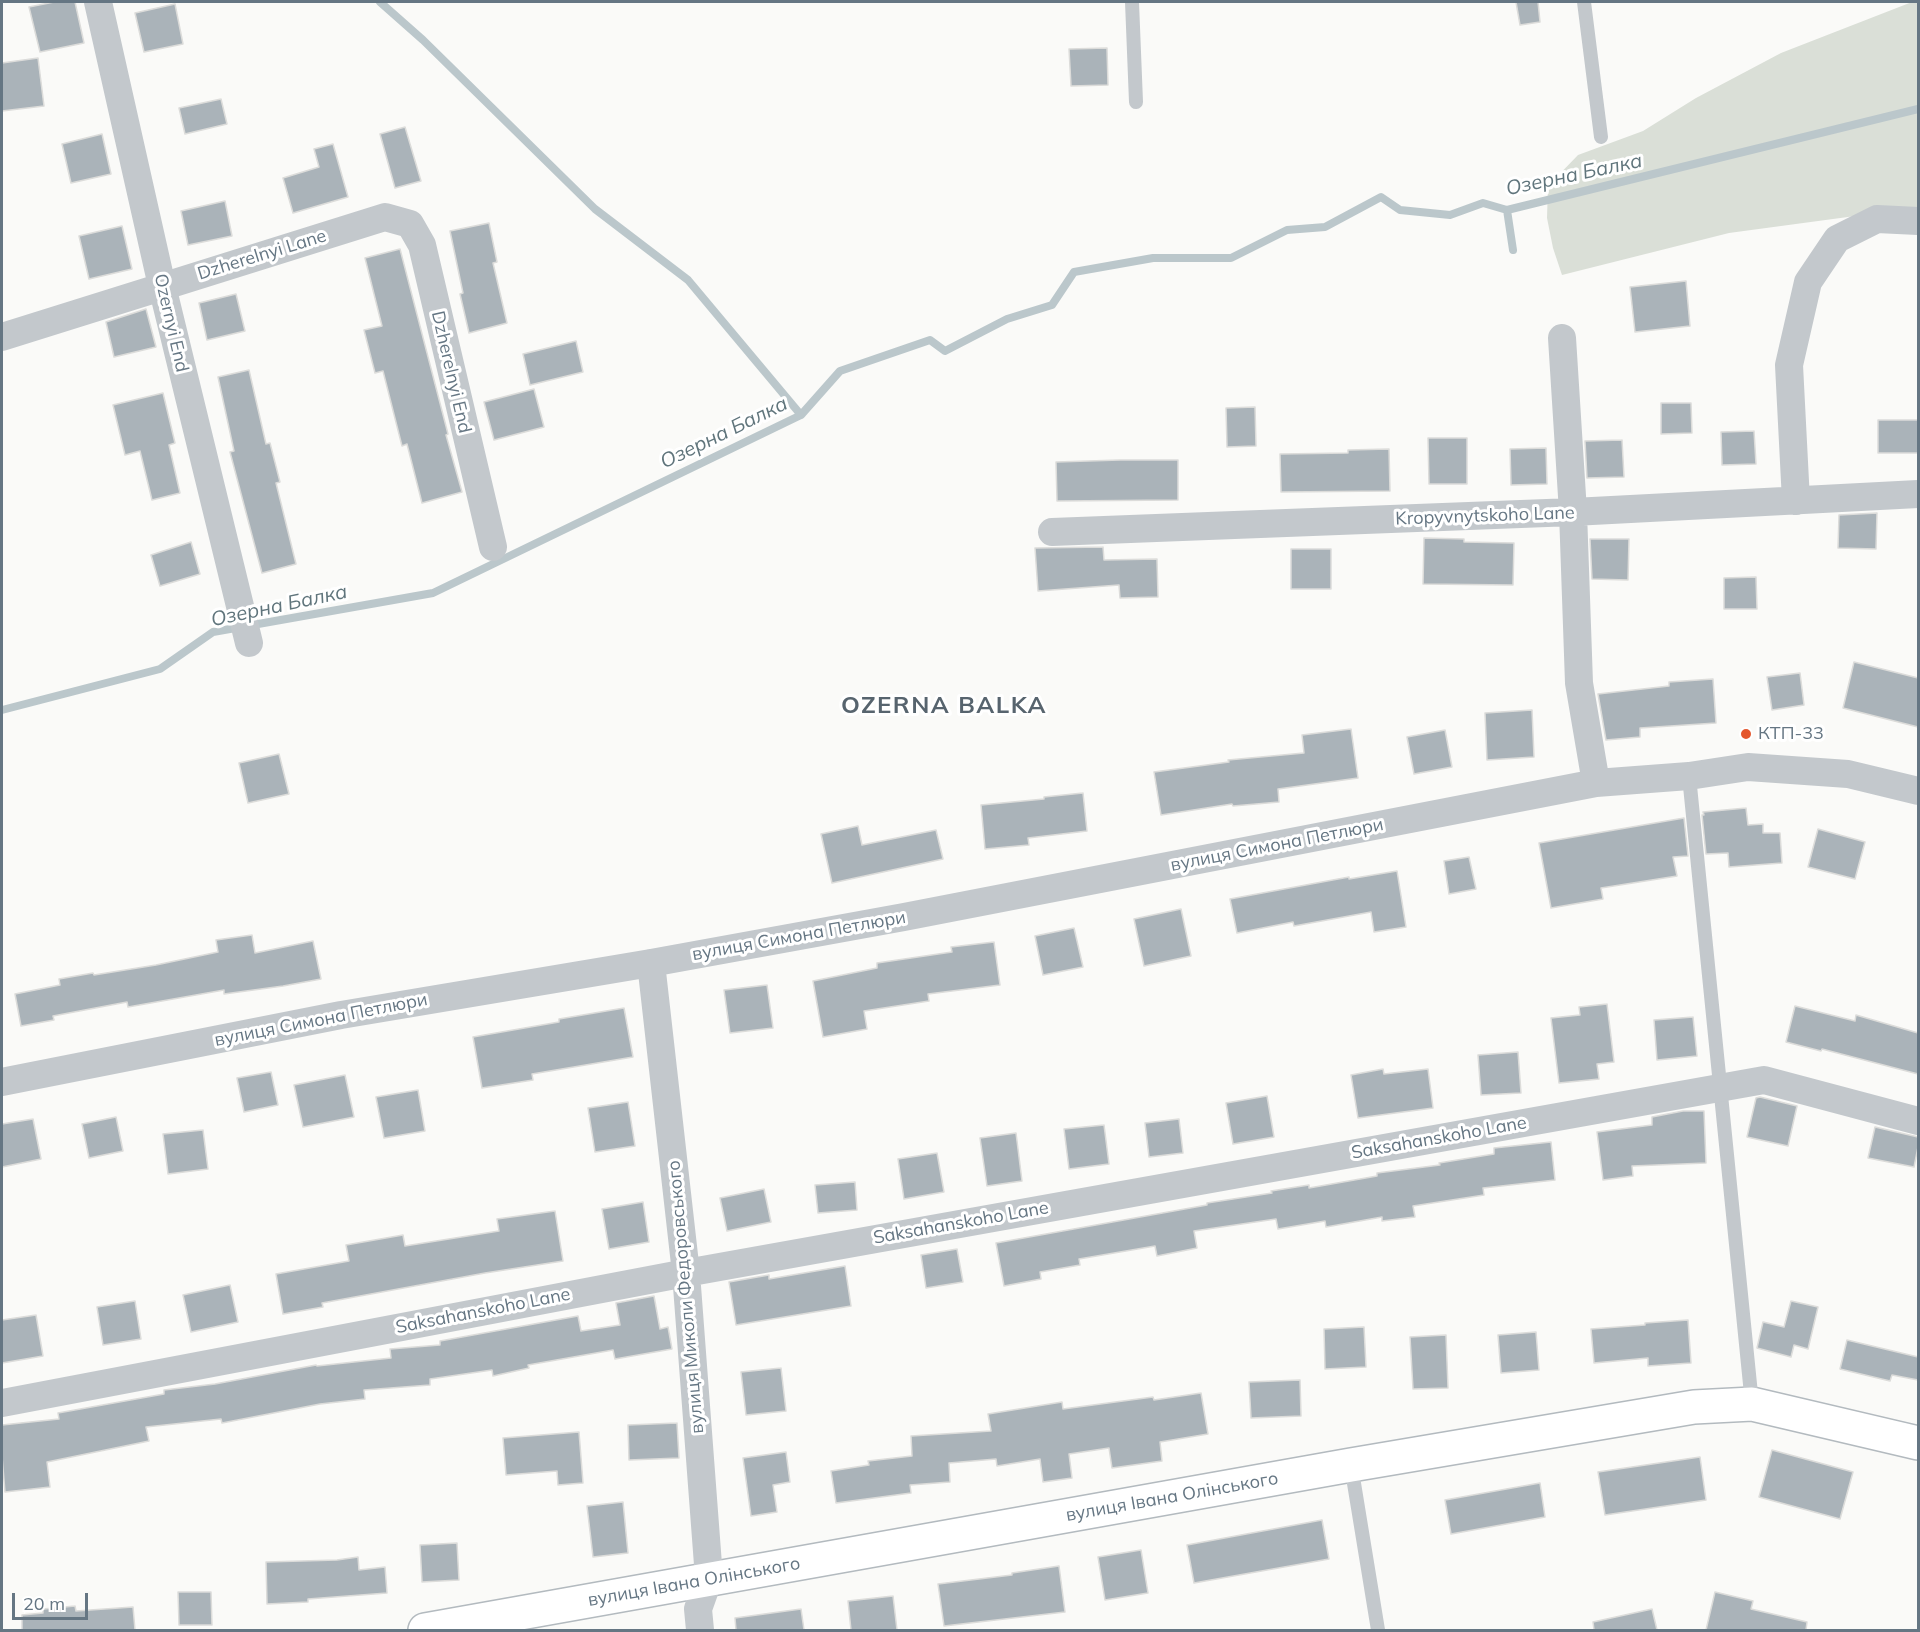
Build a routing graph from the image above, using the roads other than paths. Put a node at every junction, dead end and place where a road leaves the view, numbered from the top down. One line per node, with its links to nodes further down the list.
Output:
1 (99, 2): 8 (street, Ozernyi End)
2 (1132, 2): 4 (lane)
3 (1584, 2): 5 (lane)
4 (1136, 102)
5 (1601, 137)
6 (385, 217): 8 (street, Dzherelnyi Lane); 15 (street, Dzherelnyi End)
7 (1918, 221): 12 (street)
8 (162, 286): 9 (street, Dzherelnyi Lane); 16 (street, Ozernyi End)
9 (2, 337)
10 (1562, 338): 13 (street)
11 (1918, 494): 12 (street, Kropyvnytskoho Lane)
12 (1796, 501): 13 (street, Kropyvnytskoho Lane)
13 (1573, 512): 14 (street, Kropyvnytskoho Lane); 18 (street)
14 (1052, 532)
15 (493, 547)
16 (249, 643)
17 (1689, 776): 18 (street, вулиця Симона Петлюри); 19 (street, вулиця Симона Петлюри); 22 (lane)
18 (1596, 783): 20 (street, вулиця Симона Петлюри)
19 (1918, 791)
20 (651, 963): 21 (street, вулиця Симона Петлюри); 24 (street, вулиця Миколи Федоровського)
21 (2, 1082)
22 (1720, 1087): 23 (street, Saksahanskoho Lane); 24 (street, Saksahanskoho Lane); 26 (lane)
23 (1918, 1121)
24 (686, 1273): 25 (street, Saksahanskoho Lane); 29 (street, вулиця Миколи Федоровського)
25 (2, 1403)
26 (1752, 1404): 27 (street, вулиця Івана Олінського); 28 (street, вулиця Івана Олінського)
27 (1918, 1443)
28 (1351, 1465): 29 (street, вулиця Івана Олінського); 32 (lane)
29 (709, 1578): 30 (street, вулиця Івана Олінського); 31 (street, вулиця Миколи Федоровського)
30 (425, 1630)
31 (700, 1630)
32 (1378, 1630)

